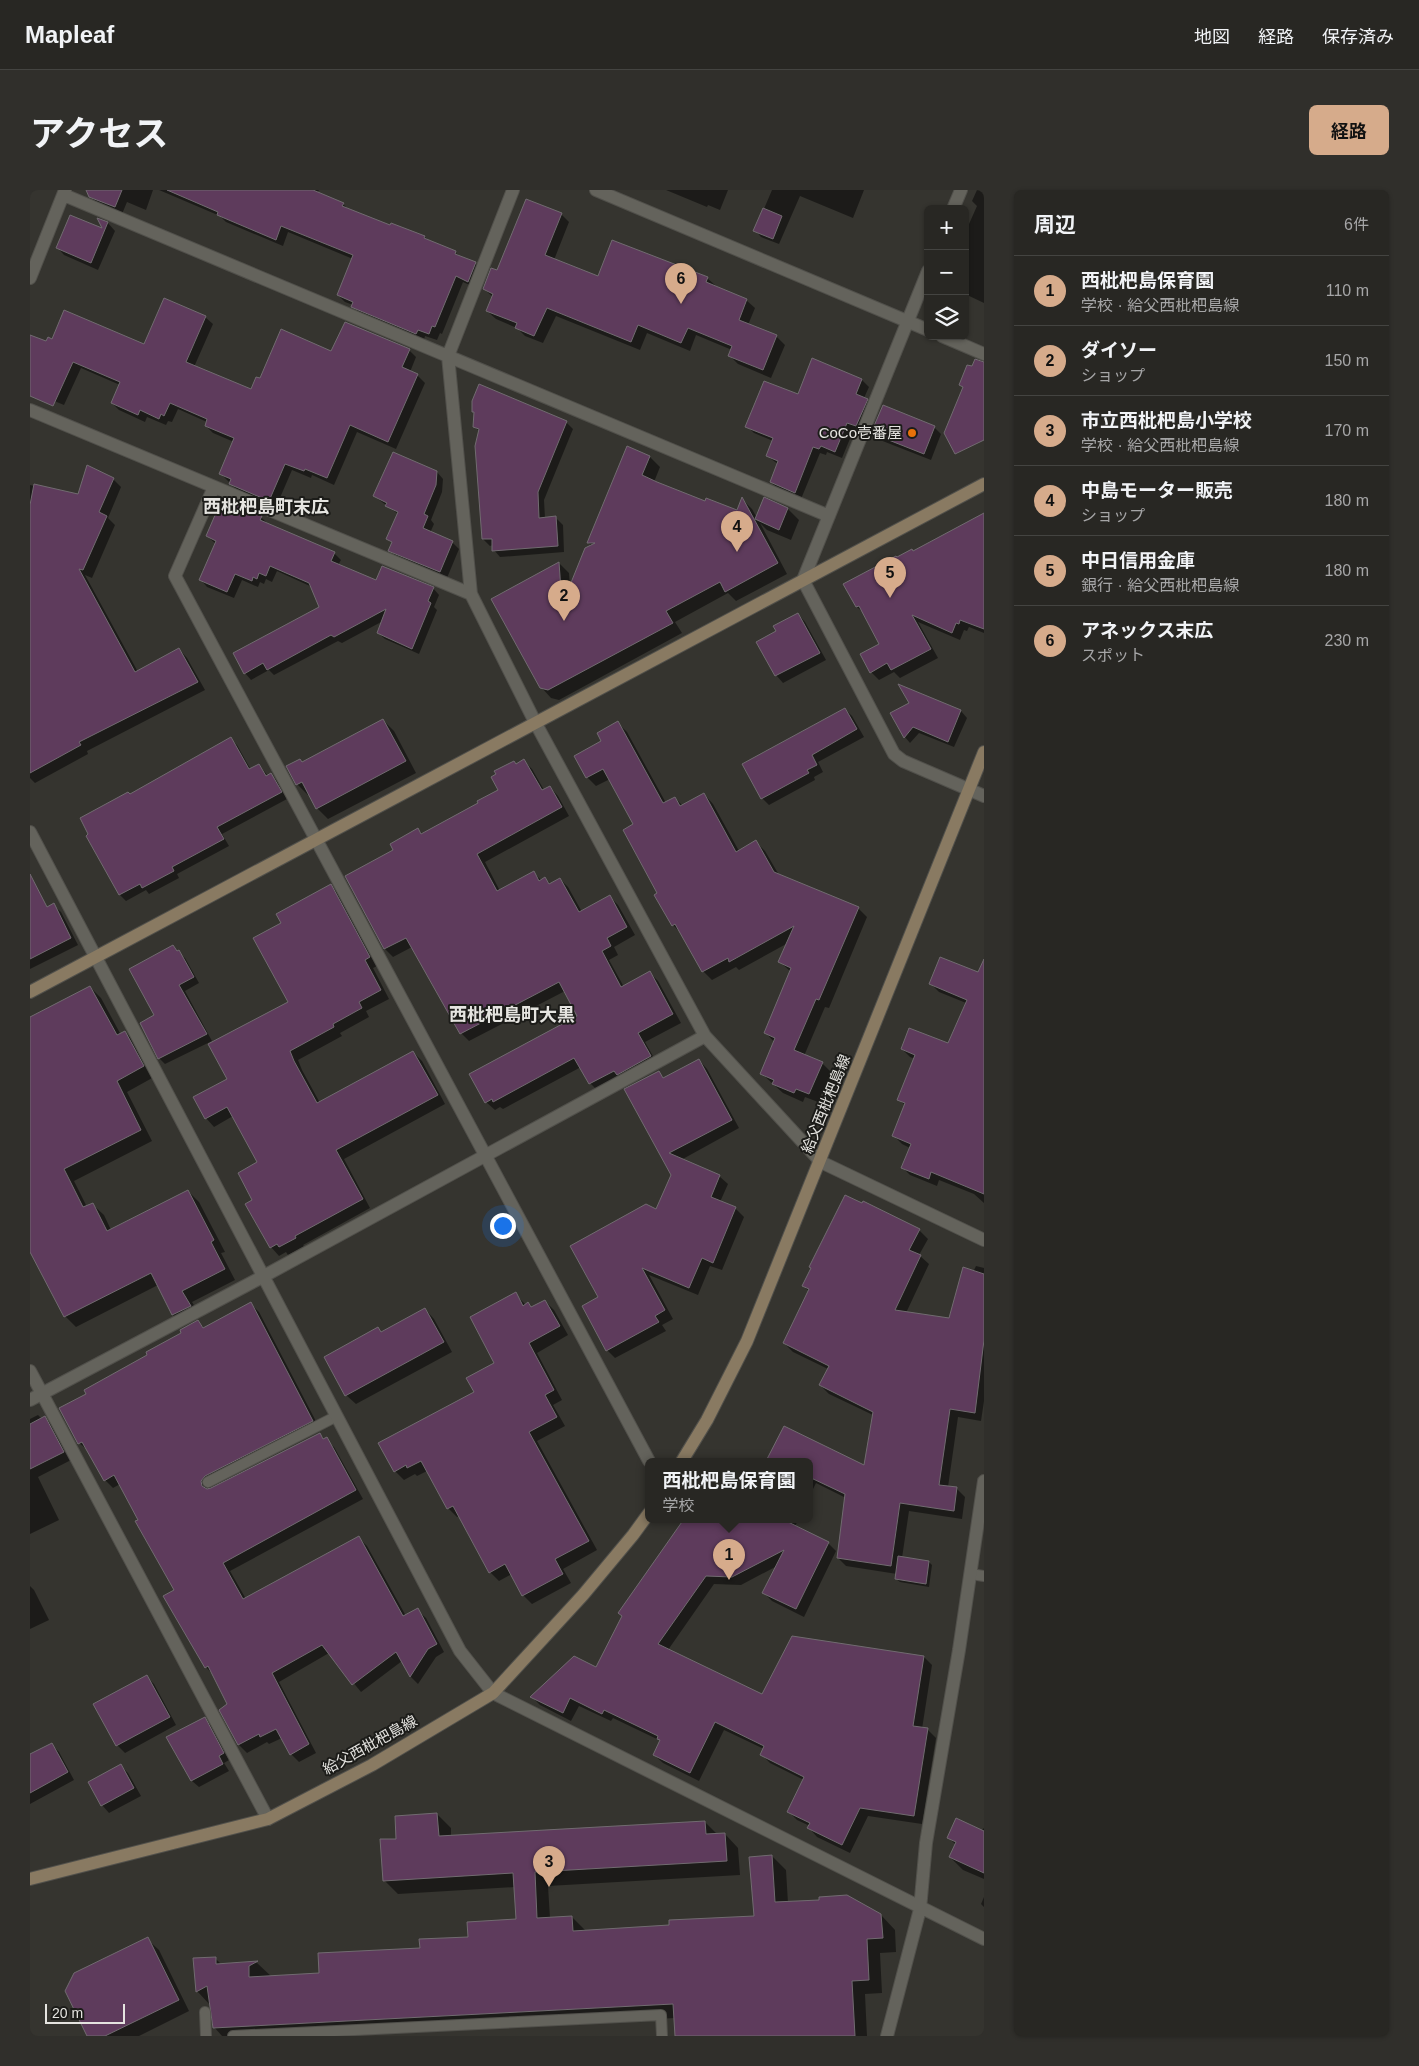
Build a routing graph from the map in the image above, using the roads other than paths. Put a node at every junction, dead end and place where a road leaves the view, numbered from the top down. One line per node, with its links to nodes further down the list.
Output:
1 (513, 190): 12 (street)
2 (596, 190): 8 (street)
3 (960, 190): 5 (street)
4 (64, 192): 6 (street); 12 (street)
5 (954, 205)
6 (30, 278)
7 (924, 282): 8 (street)
8 (908, 322): 9 (street); 16 (street)
9 (924, 328)
10 (951, 340): 11 (street)
11 (984, 354)
12 (448, 356): 16 (street); 18 (street)
13 (30, 410): 15 (street)
14 (984, 484): 17 (main road)
15 (214, 487): 18 (street); 24 (street)
16 (829, 516): 17 (street)
17 (803, 580): 19 (main road); 21 (street)
18 (471, 594): 19 (street)
19 (534, 722): 24 (main road); 27 (street)
20 (984, 752): 21 (main road, 給父西枇杷島線)
21 (969, 789): 22 (street); 29 (main road, 給父西枇杷島線)
22 (984, 796)
23 (30, 832): 25 (street)
24 (318, 839): 25 (main road); 28 (street)
25 (97, 958): 26 (main road); 31 (street)
26 (30, 992)
27 (705, 1036): 28 (street); 29 (street)
28 (486, 1155): 31 (street); 36 (street)
29 (820, 1162): 30 (street); 37 (main road, 給父西枇杷島線)
30 (984, 1240)
31 (264, 1276): 33 (street); 35 (street)
32 (30, 1371): 33 (street)
33 (42, 1393): 34 (street); 44 (street)
34 (30, 1400)
35 (337, 1416): 39 (lane); 43 (street)
36 (647, 1458)
37 (684, 1458)
38 (984, 1481): 41 (street)
39 (208, 1482)
40 (645, 1518): 43 (main road, 給父西枇杷島線)
41 (971, 1574): 42 (lane); 46 (street)
42 (984, 1576)
43 (493, 1692): 44 (main road, 給父西枇杷島線); 46 (street)
44 (268, 1820): 45 (main road, 給父西枇杷島線)
45 (30, 1879)
46 (920, 1909): 47 (street); 52 (street)
47 (984, 1939)
48 (205, 2012): 49 (lane)
49 (206, 2036)
50 (233, 2036): 51 (lane)
51 (662, 2036)
52 (887, 2036)

